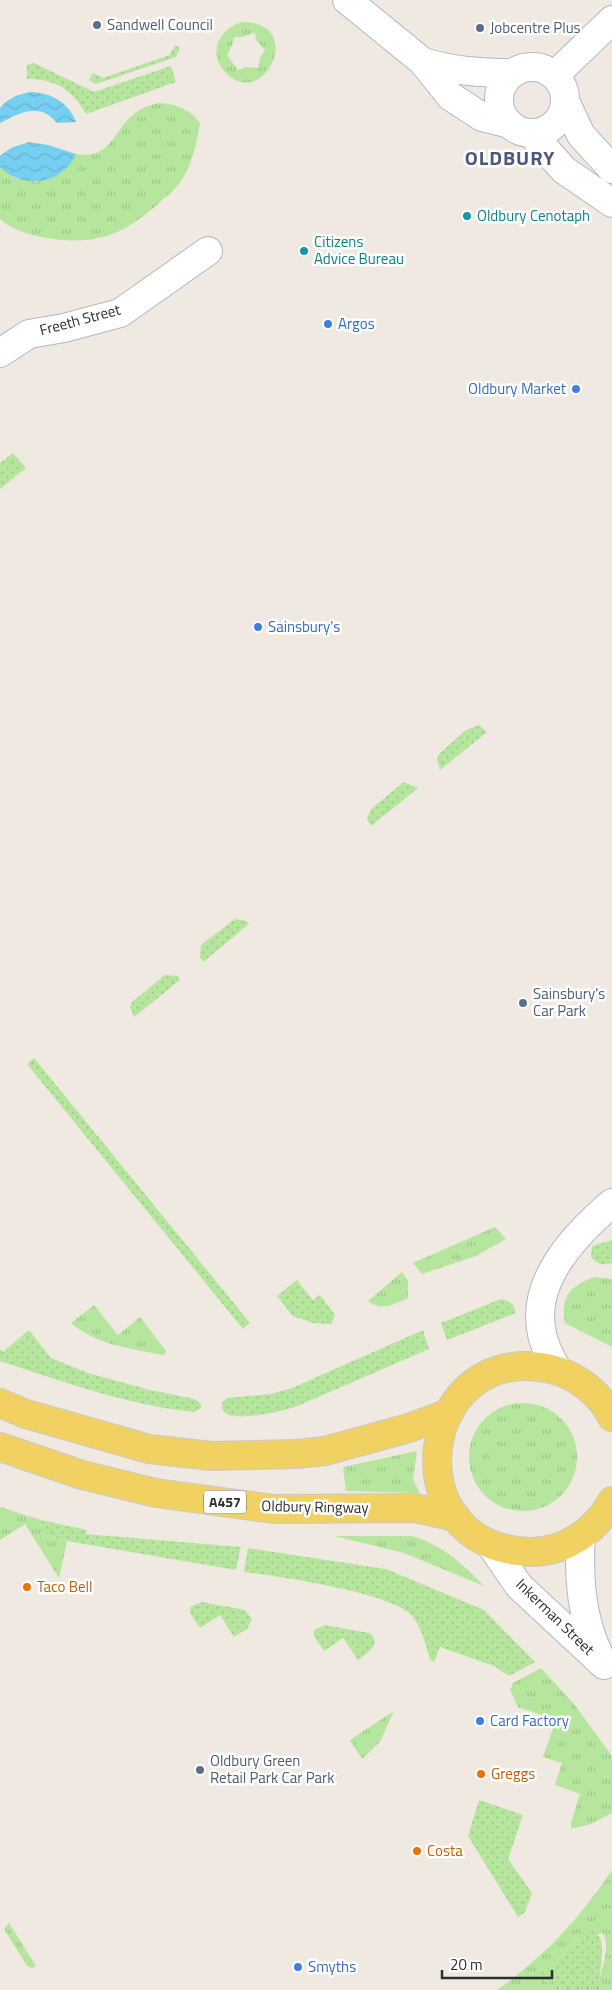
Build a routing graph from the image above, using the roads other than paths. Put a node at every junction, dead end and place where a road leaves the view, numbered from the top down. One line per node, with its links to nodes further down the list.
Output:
1 (347, 0): 3 (street)
2 (612, 20): 5 (street)
3 (423, 62): 4 (street); 7 (street)
4 (512, 73): 5 (street); 7 (street)
5 (555, 75): 6 (street)
6 (565, 101): 7 (street); 8 (street)
7 (520, 129): 9 (street)
8 (612, 169)
9 (612, 204)
10 (208, 251): 11 (street, Freeth Street)
11 (0, 353)
12 (612, 1203): 13 (street)
13 (558, 1371): 15 (main road, Oldbury Ringway / A457); 16 (main road, Oldbury Ringway / A457)
14 (0, 1403): 16 (main road)
15 (608, 1405)
16 (449, 1413): 19 (main road, Oldbury Ringway / A457)
17 (0, 1447): 19 (main road, Oldbury Ringway / A457)
18 (612, 1501): 20 (main road, Oldbury Ringway / A457)
19 (456, 1517): 21 (main road, Oldbury Ringway / A457)
20 (581, 1536): 21 (main road, Oldbury Ringway / A457); 22 (street, Inkerman Street)
21 (490, 1544): 22 (street, Inkerman Street)
22 (608, 1671)

